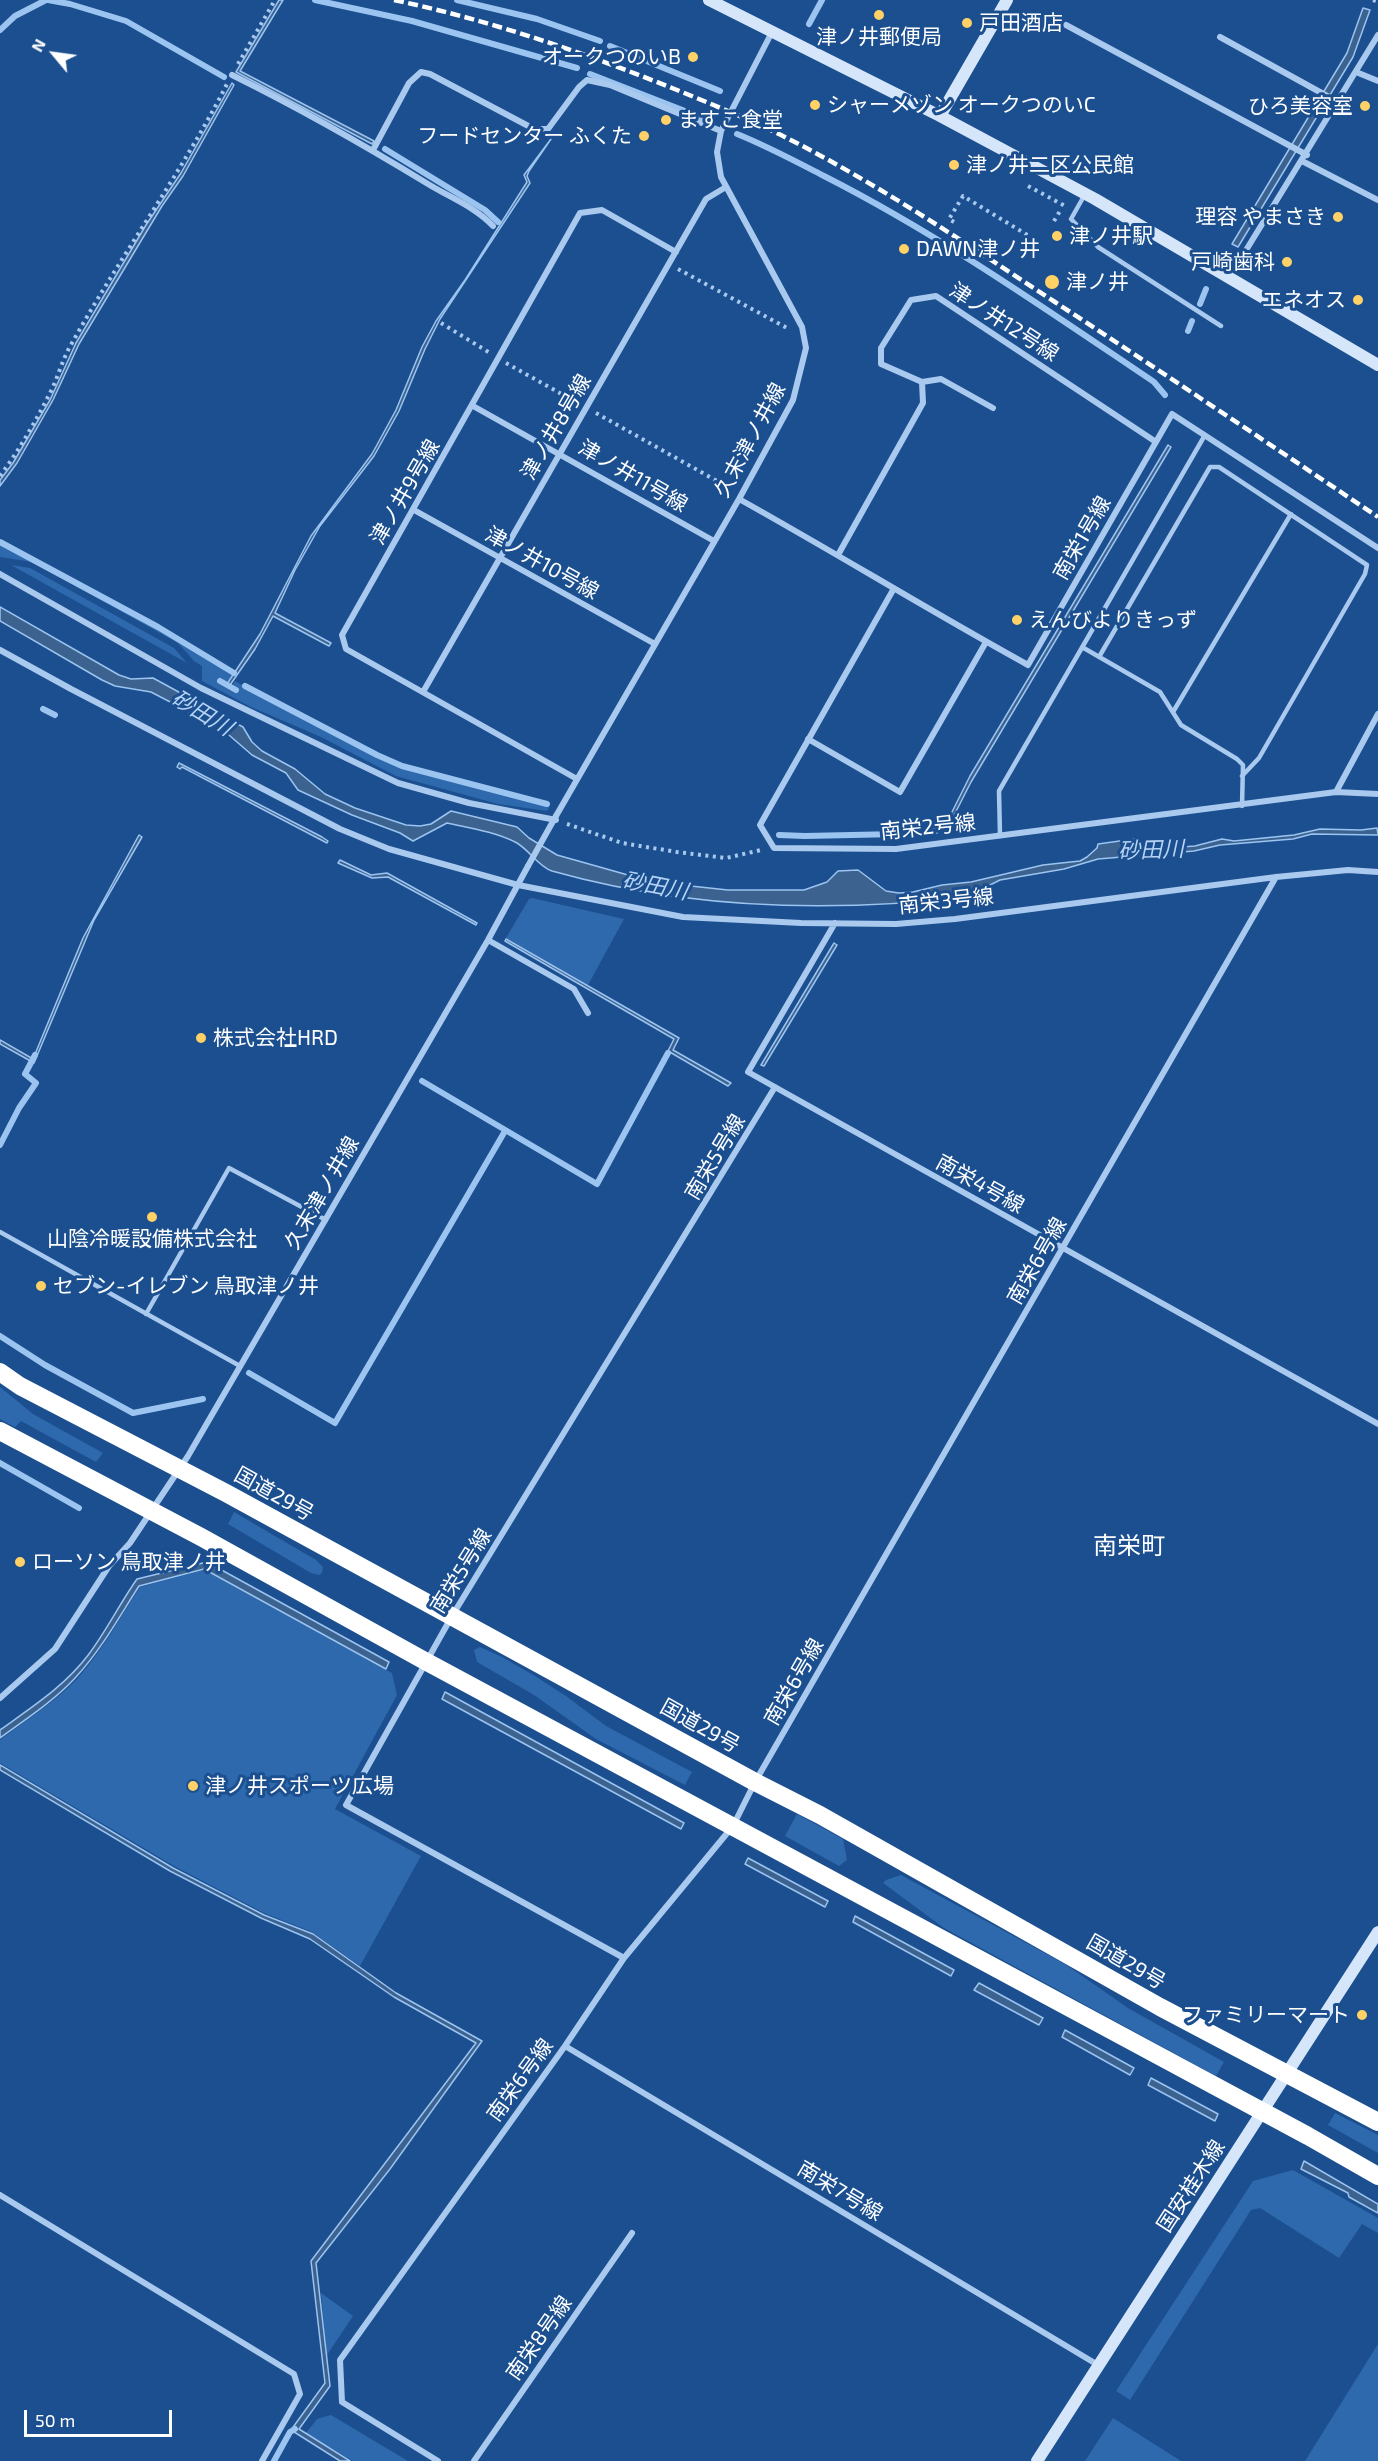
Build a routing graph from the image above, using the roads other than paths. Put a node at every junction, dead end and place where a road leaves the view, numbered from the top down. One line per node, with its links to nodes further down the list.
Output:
1 (709, 0): 4 (main road)
2 (1007, 0): 11 (main road)
3 (1066, 25): 14 (street)
4 (772, 32): 11 (main road); 12 (street, 久末津ノ井線)
5 (1378, 35): 7 (street)
6 (1220, 38): 10 (street)
7 (1356, 72): 9 (street); 10 (street)
8 (232, 75): 13 (street)
9 (1378, 81)
10 (1338, 102): 14 (street)
11 (940, 116): 17 (main road)
12 (721, 131): 13 (street); 16 (street, 久末津ノ井線)
13 (373, 150): 19 (street)
14 (1307, 155): 15 (street)
15 (1302, 162): 18 (street); 21 (street)
16 (726, 187): 20 (street, 津ノ井8号線); 30 (street, 久末津ノ井線)
17 (1086, 194): 21 (main road); 22 (lane)
18 (1378, 200)
19 (494, 226)
20 (676, 252): 25 (street, 津ノ井9号線); 29 (street, 津ノ井8号線)
21 (1230, 278): 23 (main road)
22 (1221, 326)
23 (1378, 365)
24 (922, 382): 26 (street); 28 (street, 津ノ井12号線); 35 (street)
25 (472, 405): 29 (street, 津ノ井11号線); 31 (street, 津ノ井9号線)
26 (993, 408)
27 (1205, 435): 28 (street, 南栄1号線); 34 (street, 南栄1号線); 41 (lane)
28 (1156, 442): 39 (street, 南栄1号線)
29 (561, 453): 33 (street, 津ノ井11号線); 36 (street, 津ノ井8号線)
30 (739, 499): 33 (street, 久末津ノ井線); 35 (street, 南栄1号線)
31 (414, 510): 36 (street, 津ノ井10号線); 44 (street, 津ノ井9号線)
32 (1291, 514): 43 (lane); 45 (lane); 48 (lane)
33 (714, 541): 40 (street, 久末津ノ井線)
34 (1378, 548)
35 (838, 555): 38 (street, 南栄1号線)
36 (499, 558): 40 (street, 津ノ井10号線); 44 (street, 津ノ井8号線)
37 (0, 574): 53 (street)
38 (893, 590): 39 (street, 南栄1号線); 47 (street)
39 (986, 642): 47 (street)
40 (655, 644): 49 (street, 久末津ノ井線)
41 (1082, 647): 43 (lane); 54 (lane)
42 (0, 650): 57 (street, 南栄3号線)
43 (1099, 657): 45 (lane)
44 (423, 692): 49 (street, 津ノ井9号線)
45 (1173, 712): 48 (lane)
46 (1378, 714): 50 (street)
47 (808, 739): 54 (street, 南栄2号線)
48 (1242, 776): 52 (lane)
49 (577, 779): 53 (street, 久末津ノ井線)
50 (1336, 792): 51 (street, 南栄2号線); 52 (street, 南栄2号線)
51 (1378, 794)
52 (1242, 806): 54 (street, 南栄2号線)
53 (556, 818): 57 (street, 久末津ノ井線, bridge)
54 (1000, 836)
55 (1378, 872): 56 (street, 南栄3号線)
56 (1276, 877): 58 (street, 南栄3号線); 64 (street, 南栄6号線)
57 (518, 885): 58 (street, 南栄3号線); 59 (street, 久末津ノ井線)
58 (835, 923): 61 (street, 南栄4号線)
59 (488, 940): 60 (street); 62 (street, 久末津ノ井線)
60 (588, 1014)
61 (775, 1088): 64 (street, 南栄4号線); 72 (street, 南栄5号線)
62 (326, 1220): 65 (lane); 66 (street, 久末津ノ井線)
63 (0, 1232): 65 (lane)
64 (1063, 1249): 68 (street, 南栄4号線); 75 (street, 南栄6号線)
65 (146, 1314): 66 (lane)
66 (240, 1366): 70 (street, 久末津ノ井線)
67 (0, 1372): 70 (highway, 国道29号)
68 (1378, 1424)
69 (0, 1431): 71 (highway)
70 (179, 1468): 71 (street, 久末津ノ井線); 72 (highway, 国道29号)
71 (151, 1511): 73 (highway); 74 (street, 久末津ノ井線)
72 (452, 1616): 73 (street, 南栄5号線); 75 (highway, 国道29号)
73 (425, 1661): 76 (highway); 78 (street, 南栄5号線)
74 (0, 1698)
75 (755, 1782): 76 (street, 南栄6号線); 80 (highway, 国道29号)
76 (733, 1826): 78 (street, 南栄6号線); 81 (highway)
77 (1378, 1932): 80 (main road, 国安桂木線)
78 (624, 1958): 79 (street, 南栄6号線)
79 (565, 2046): 86 (street, 南栄7号線); 88 (street, 南栄6号線)
80 (1287, 2073): 81 (main road, 国安桂木線); 82 (highway, 国道29号)
81 (1263, 2111): 83 (highway); 86 (main road, 国安桂木線)
82 (1378, 2122)
83 (1378, 2176)
84 (0, 2195): 87 (street)
85 (632, 2233): 89 (street, 南栄8号線)
86 (1099, 2366): 90 (main road, 国安桂木線)
87 (262, 2461)
88 (438, 2461)
89 (474, 2461)
90 (1037, 2461)

